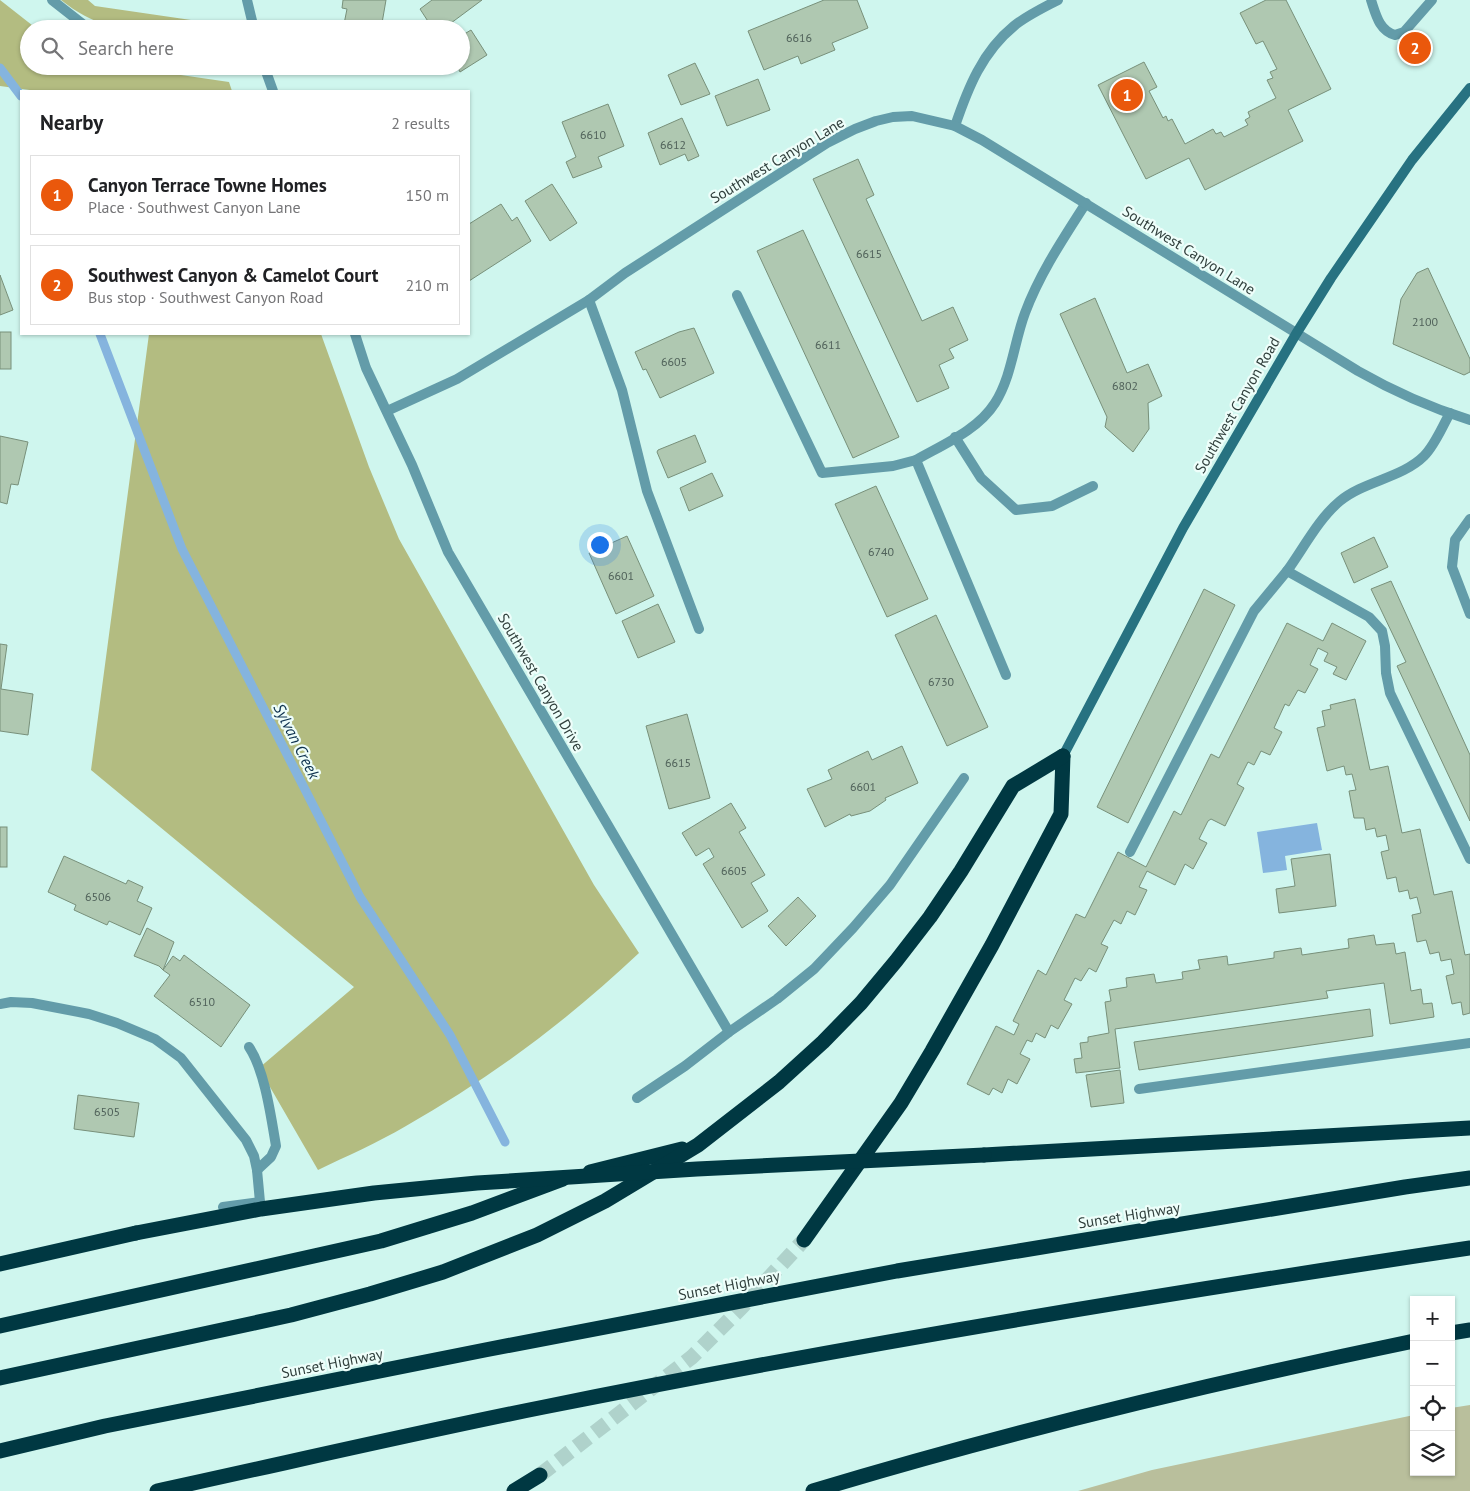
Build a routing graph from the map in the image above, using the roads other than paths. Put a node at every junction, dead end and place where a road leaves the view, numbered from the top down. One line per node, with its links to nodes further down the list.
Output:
1 (52, 0): 6 (street)
2 (247, 0): 7 (street)
3 (1058, 0): 11 (street)
4 (1371, 0): 5 (street)
5 (1432, 0)
6 (78, 20)
7 (252, 20)
8 (267, 75): 10 (street)
9 (1470, 88): 15 (main road, Southwest Canyon Road)
10 (273, 90)
11 (955, 126): 12 (street, Southwest Canyon Lane); 14 (street, Southwest Canyon Lane)
12 (1086, 204): 15 (street, Southwest Canyon Lane); 20 (street)
13 (737, 295): 21 (street)
14 (589, 300): 17 (street, Southwest Canyon Lane); 26 (street)
15 (1296, 334): 18 (street, Southwest Canyon Lane); 28 (main road, Southwest Canyon Road)
16 (355, 335): 17 (street, Southwest Canyon Drive)
17 (386, 411): 33 (street, Southwest Canyon Drive)
18 (1450, 413): 19 (street, Southwest Canyon Lane); 24 (street)
19 (1470, 420)
20 (955, 437): 21 (street); 22 (street)
21 (916, 460): 27 (street)
22 (1094, 486)
23 (1470, 520): 25 (street)
24 (1287, 571): 30 (street); 31 (street)
25 (1470, 614)
26 (699, 629)
27 (1006, 675)
28 (1062, 756): 39 (highway); 43 (highway)
29 (964, 778): 33 (street)
30 (1130, 852)
31 (1470, 859)
32 (0, 1004): 40 (street)
33 (729, 1032): 37 (street)
34 (1470, 1043): 36 (street)
35 (249, 1047): 40 (street)
36 (1140, 1089)
37 (637, 1098)
38 (1470, 1128): 45 (highway, bridge)
39 (698, 1145): 46 (highway); 50 (highway)
40 (257, 1170): 42 (street)
41 (1470, 1178): 51 (highway, Sunset Highway)
42 (223, 1208)
43 (804, 1240)
44 (1470, 1248): 53 (highway)
45 (0, 1264)
46 (0, 1326)
47 (1470, 1330): 48 (highway)
48 (1455, 1333)
49 (1410, 1342): 55 (highway)
50 (0, 1378)
51 (0, 1451)
52 (540, 1475): 54 (highway)
53 (157, 1491)
54 (514, 1491)
55 (813, 1491)

